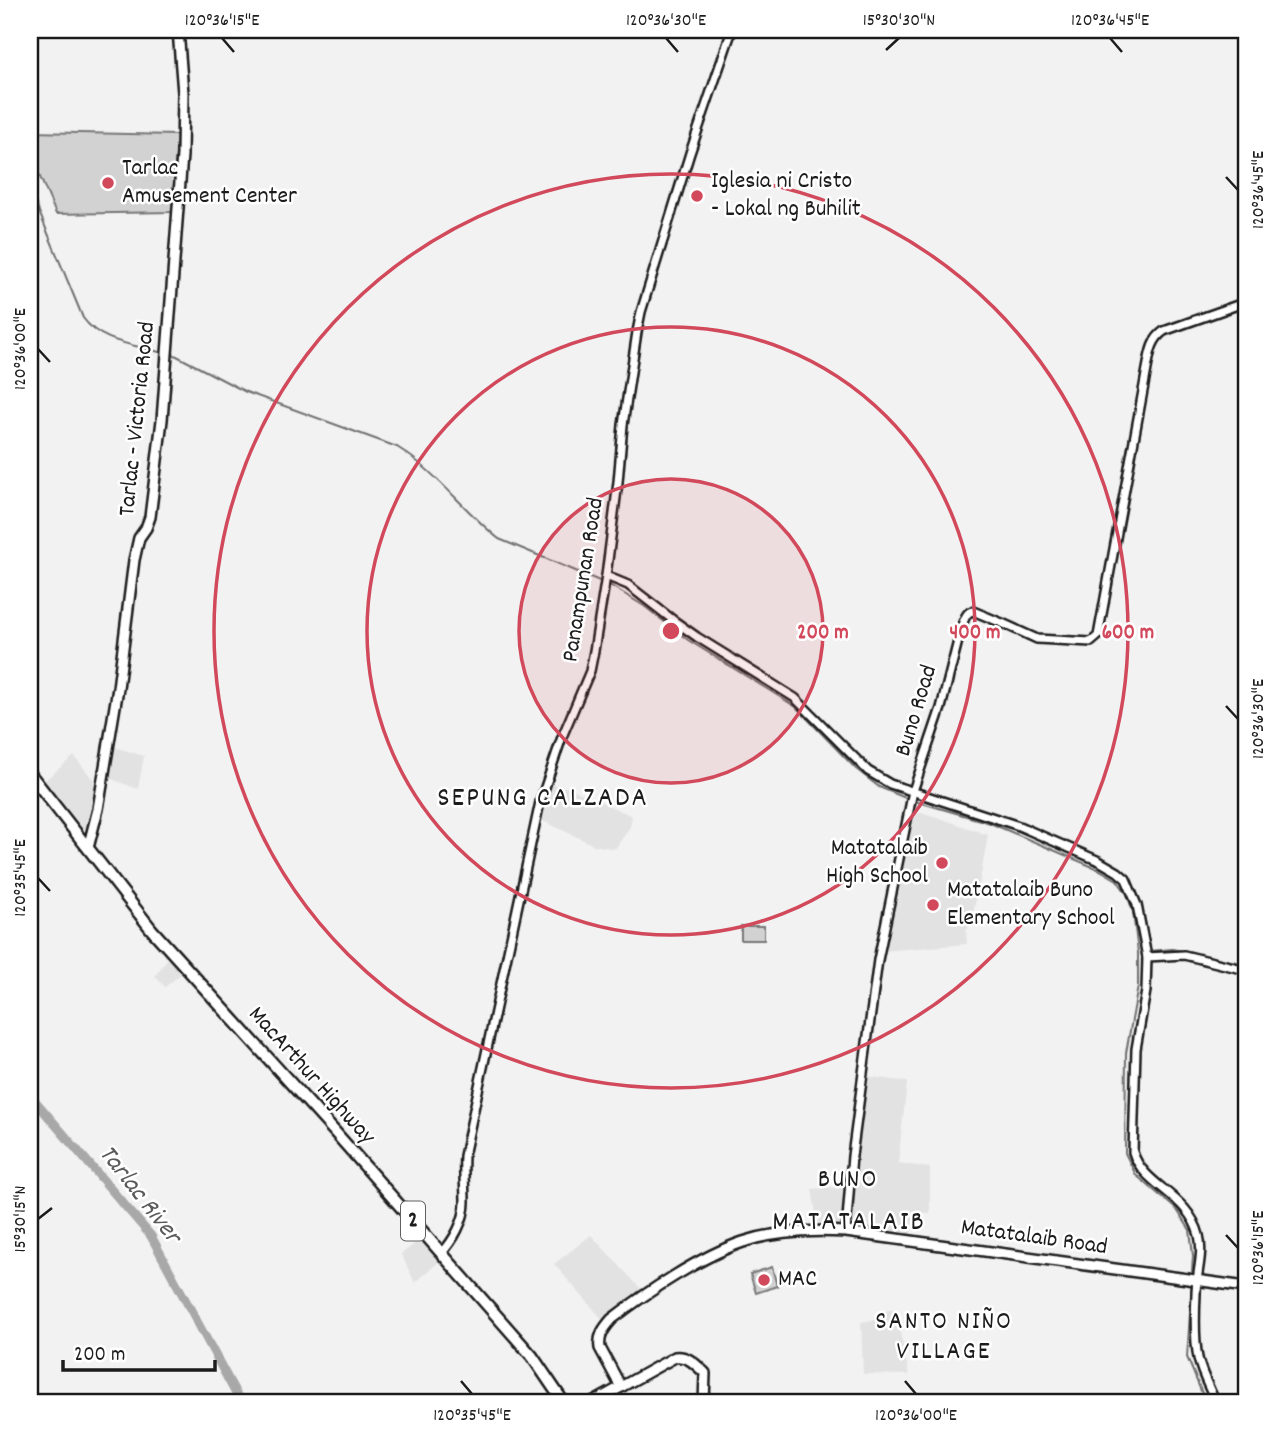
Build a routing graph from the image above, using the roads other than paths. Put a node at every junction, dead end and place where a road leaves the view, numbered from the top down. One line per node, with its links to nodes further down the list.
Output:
1 (178, 30): 7 (main road, Tarlac - Victoria Road)
2 (732, 30): 4 (street, Panampunan Road)
3 (1246, 302): 6 (street, Buno Road)
4 (605, 581): 6 (street); 11 (street, Panampunan Road)
5 (30, 775): 7 (highway, MacArthur Highway / 2)
6 (913, 791): 8 (street); 10 (street, Buno Road)
7 (88, 848): 11 (highway, MacArthur Highway / 2)
8 (1147, 957): 9 (street); 12 (street)
9 (1246, 970)
10 (846, 1232): 12 (main road, Matatalaib Road); 14 (main road, Matatalaib Road)
11 (441, 1254): 15 (highway, MacArthur Highway / 2)
12 (1197, 1280): 13 (main road, Matatalaib Road); 18 (street)
13 (1246, 1287)
14 (621, 1387): 16 (main road); 17 (main road)
15 (565, 1403)
16 (593, 1403)
17 (704, 1403)
18 (1216, 1403)

